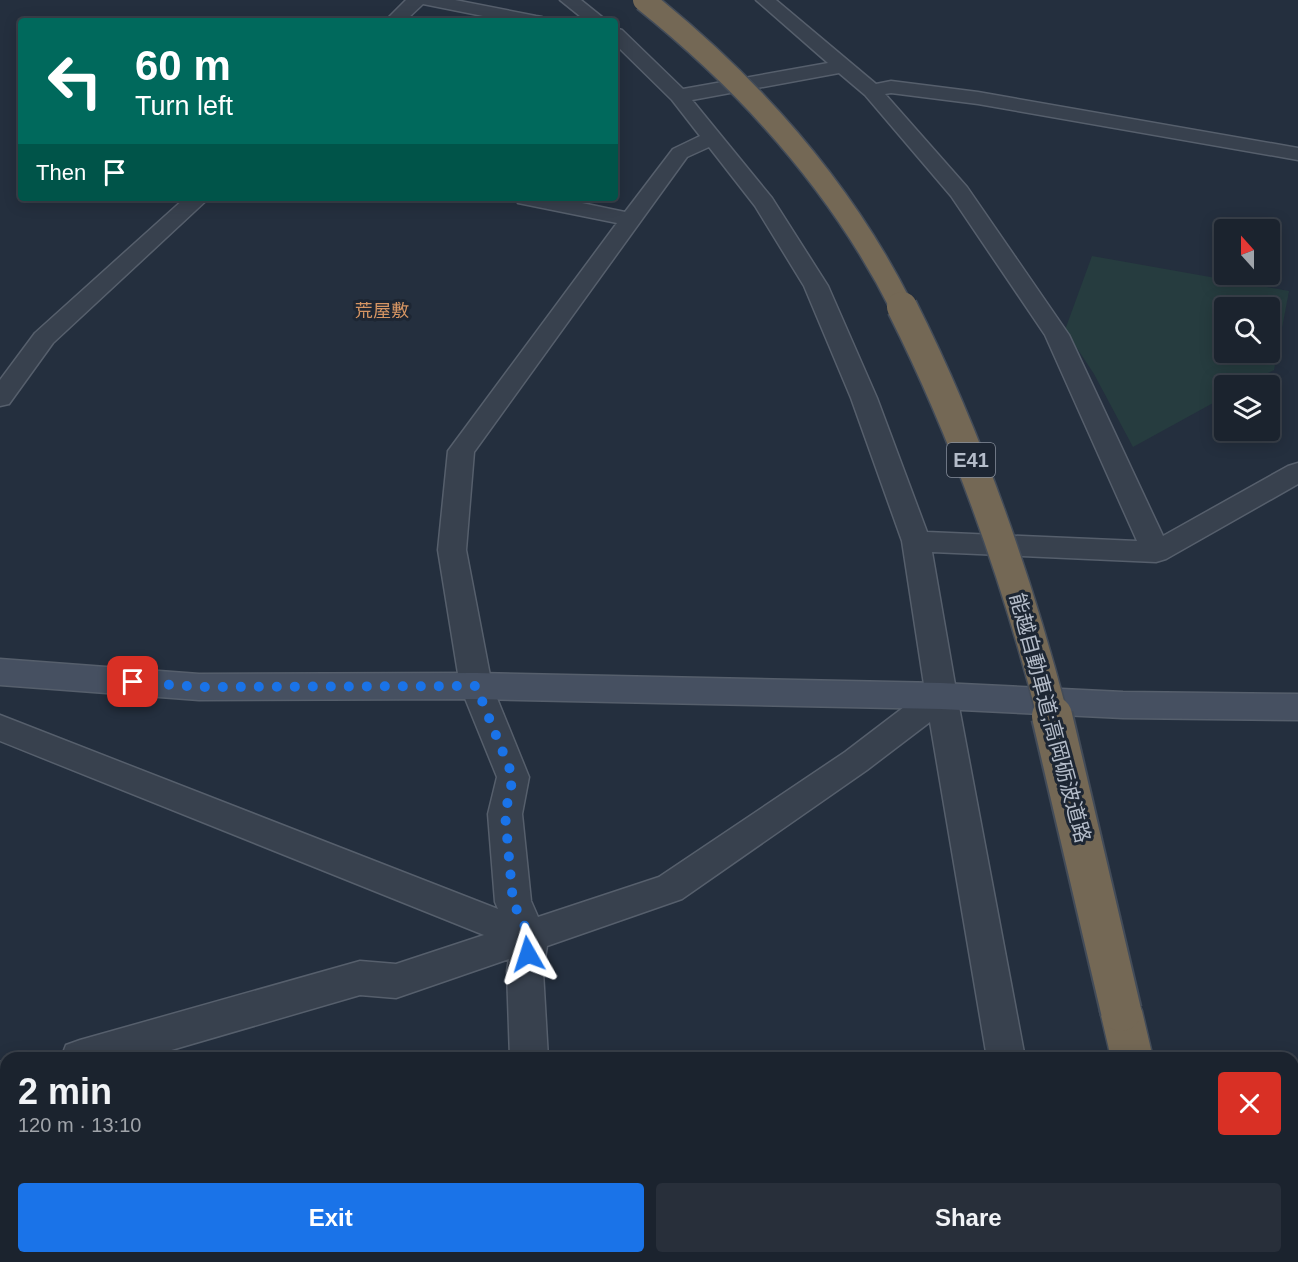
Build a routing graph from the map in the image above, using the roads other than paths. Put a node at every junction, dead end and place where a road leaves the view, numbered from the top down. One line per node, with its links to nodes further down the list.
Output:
1 (417, 0): 6 (street)
2 (427, 0): 7 (street)
3 (569, 0): 8 (street)
4 (644, 0): 28 (highway, 能越自動車道;高岡砺波道路 / E41, bridge)
5 (765, 0): 10 (street)
6 (397, 18)
7 (520, 18)
8 (594, 18)
9 (618, 38): 12 (street)
10 (845, 66): 11 (street); 12 (street)
11 (872, 91): 14 (street); 21 (street)
12 (679, 96): 13 (street)
13 (713, 138): 17 (street); 20 (street)
14 (1298, 153)
15 (195, 201): 18 (street)
16 (540, 201): 17 (street)
17 (632, 220): 23 (street)
18 (0, 398)
19 (1298, 472): 21 (street)
20 (916, 541): 21 (street); 24 (street)
21 (1156, 552)
22 (0, 672): 23 (street)
23 (476, 686): 24 (street); 27 (street)
24 (941, 696): 25 (street); 27 (street); 31 (street)
25 (1298, 707)
26 (0, 728): 27 (street)
27 (530, 937): 29 (street); 30 (street)
28 (1121, 1011): 32 (highway, 能越自動車道;高岡砺波道路 / E41); 33 (highway, 能越自動車道;高岡砺波道路 / E41)
29 (101, 1052)
30 (529, 1052)
31 (1005, 1052)
32 (1126, 1052)
33 (1131, 1052)

